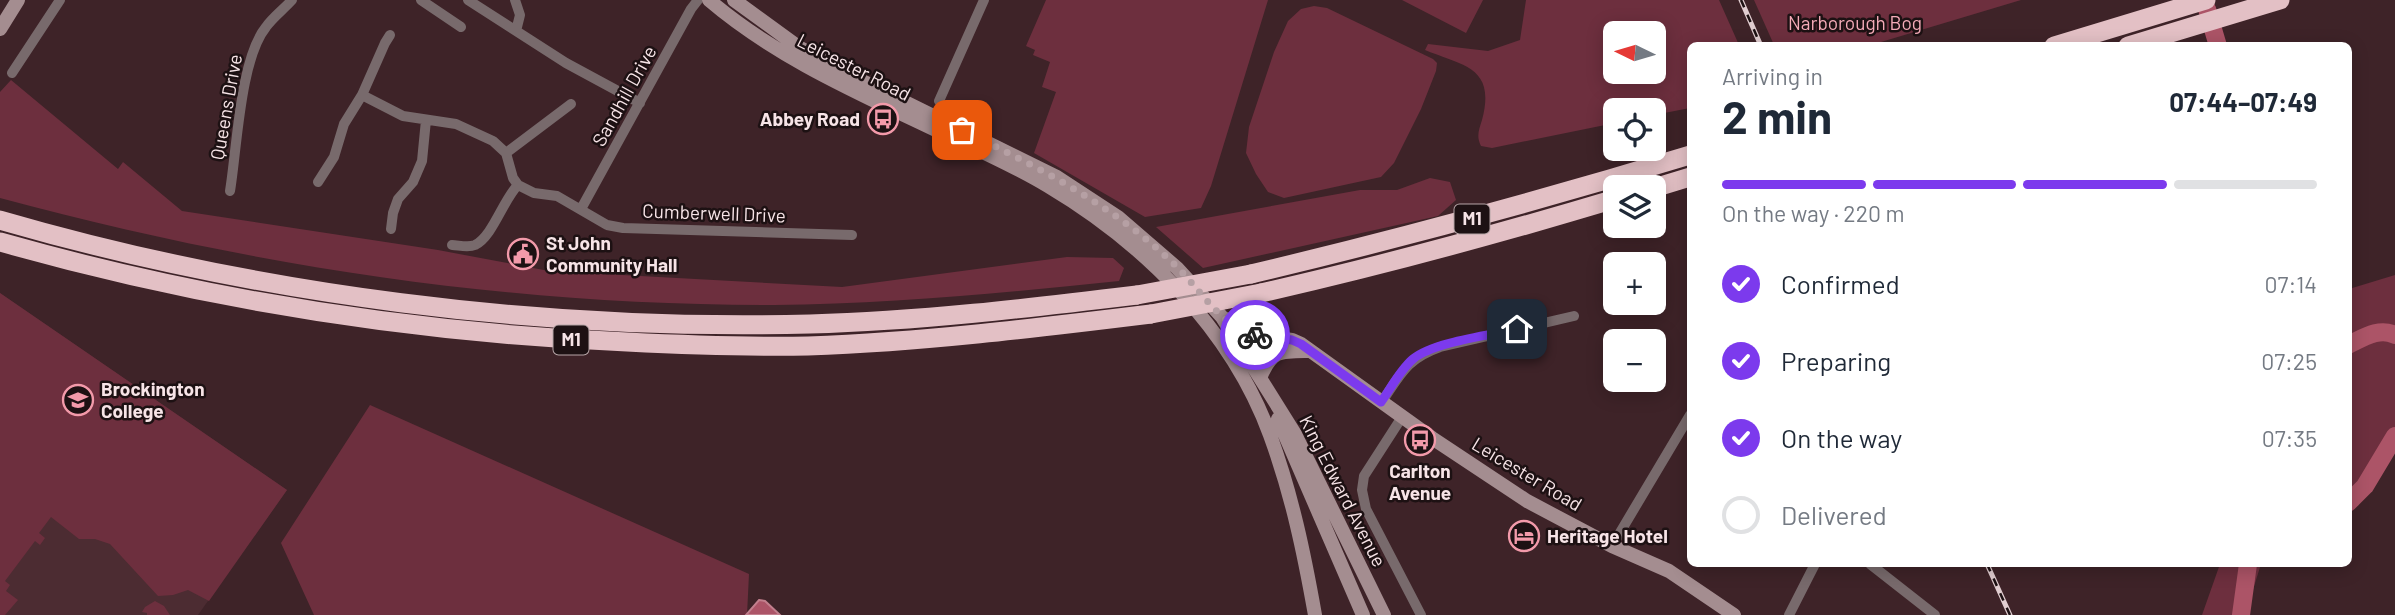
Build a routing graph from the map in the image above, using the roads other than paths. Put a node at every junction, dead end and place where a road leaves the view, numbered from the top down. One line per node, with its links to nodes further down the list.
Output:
1 (18, 0): 15 (main road)
2 (60, 0): 20 (street)
3 (292, 0): 34 (street, Queens Drive)
4 (421, 0): 13 (street)
5 (515, 0): 16 (street)
6 (698, 0): 23 (street, Sandhill Drive)
7 (709, 0): 43 (main road, Leicester Road)
8 (734, 0): 40 (main road, Leicester Road)
9 (984, 0): 22 (street)
10 (2206, 0): 18 (highway)
11 (2280, 0): 19 (highway)
12 (472, 1): 16 (street)
13 (438, 5): 14 (street)
14 (461, 27)
15 (0, 29)
16 (516, 31): 23 (street)
17 (383, 38): 21 (street)
18 (2067, 42)
19 (2141, 42)
20 (12, 73)
21 (362, 94): 25 (street); 29 (street)
22 (939, 101)
23 (640, 103): 36 (street, Sandhill Drive)
24 (571, 104): 26 (street)
25 (426, 120): 26 (street); 38 (street)
26 (506, 152): 32 (street)
27 (1687, 156): 37 (highway, M1, bridge)
28 (317, 160): 29 (street)
29 (328, 166): 31 (street)
30 (1687, 178): 33 (highway)
31 (318, 182)
32 (517, 184): 36 (street, Cumberwell Drive); 42 (street)
33 (1666, 184)
34 (230, 191)
35 (1603, 203): 41 (highway, M1, bridge)
36 (581, 209): 39 (street, Cumberwell Drive)
37 (0, 220)
38 (391, 229)
39 (852, 235)
40 (1146, 240): 45 (main road, King Edward Avenue)
41 (0, 242)
42 (452, 245)
43 (1131, 246): 54 (main road, King Edward Avenue)
44 (1574, 316): 48 (street)
45 (1223, 317): 46 (main road, Leicester Road); 47 (main road, King Edward Avenue)
46 (1308, 351): 47 (main road); 48 (main road, Leicester Road)
47 (1262, 382): 55 (main road, King Edward Avenue); 56 (main road, King Edward Avenue)
48 (1381, 402): 49 (main road, Leicester Road)
49 (1402, 417): 51 (main road, Leicester Road); 57 (street)
50 (1687, 420): 51 (street)
51 (1612, 546): 58 (main road, Leicester Road)
52 (1813, 567): 59 (street)
53 (1874, 567): 60 (street)
54 (1315, 615)
55 (1363, 615)
56 (1384, 615)
57 (1421, 615)
58 (1734, 615)
59 (1788, 615)
60 (1935, 615)

